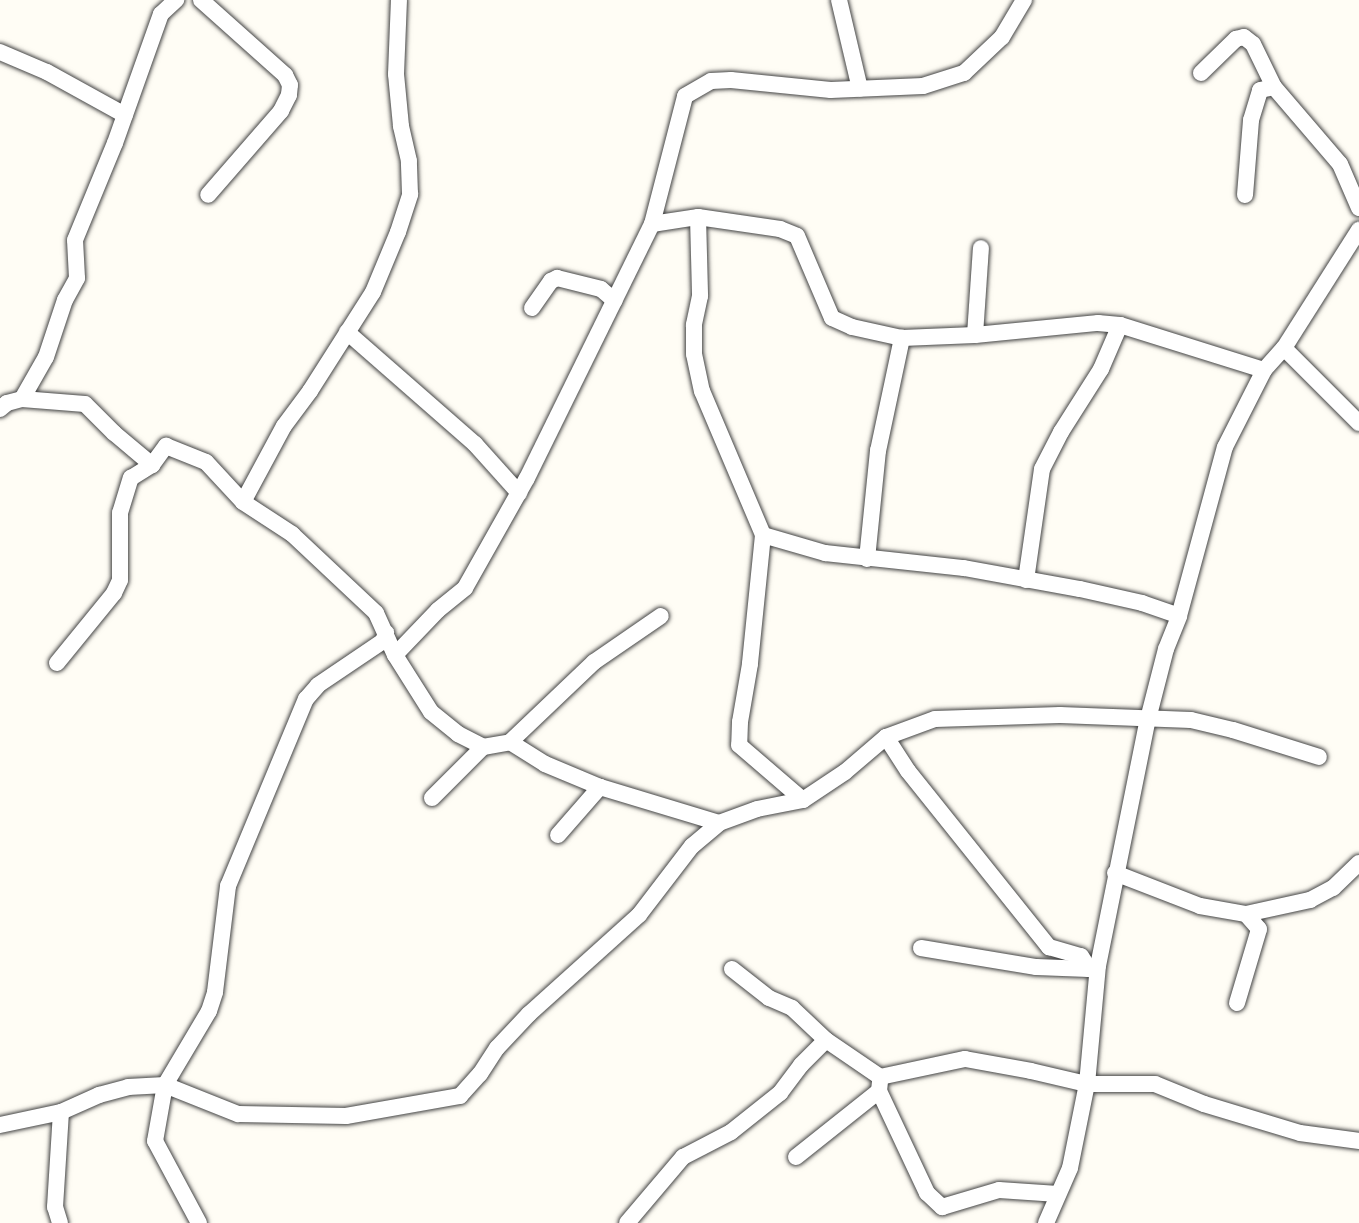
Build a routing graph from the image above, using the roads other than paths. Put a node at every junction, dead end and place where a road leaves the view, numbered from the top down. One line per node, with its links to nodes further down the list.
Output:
1 (199, 0): 5 (street); 11 (street)
2 (399, 0): 21 (street)
3 (839, 0): 9 (street)
4 (1024, 0): 9 (street)
5 (173, 1): 10 (street)
6 (0, 52): 10 (street)
7 (1202, 73): 8 (street)
8 (1274, 87): 12 (street); 13 (street)
9 (860, 89): 15 (street)
10 (124, 115): 26 (street)
11 (208, 195)
12 (1245, 195)
13 (1359, 208)
14 (698, 217): 15 (street); 23 (street); 32 (street)
15 (652, 224): 18 (street)
16 (1359, 230): 24 (street)
17 (981, 248): 22 (street)
18 (615, 301): 19 (street); 30 (street)
19 (532, 308)
20 (1119, 325): 22 (street); 25 (street); 34 (street)
21 (347, 332): 30 (street); 31 (street)
22 (975, 335): 23 (street)
23 (902, 338): 33 (street)
24 (1284, 348): 25 (street); 28 (street)
25 (1264, 370): 36 (street)
26 (22, 399): 27 (street); 29 (street)
27 (0, 409)
28 (1359, 423)
29 (152, 465): 31 (street); 39 (street)
30 (519, 493): 38 (street)
31 (243, 502): 37 (street)
32 (763, 535): 33 (street); 47 (street)
33 (867, 559): 34 (street)
34 (1026, 580): 36 (street)
35 (661, 616): 42 (street)
36 (1179, 616): 40 (street)
37 (386, 633): 38 (street); 60 (street)
38 (394, 655): 43 (street)
39 (57, 663)
40 (1148, 719): 41 (street); 44 (street); 51 (street)
41 (886, 737): 47 (street); 54 (street)
42 (510, 742): 43 (street); 45 (street)
43 (483, 747): 46 (street)
44 (1319, 757)
45 (600, 787): 48 (street); 49 (street)
46 (432, 798)
47 (803, 800): 48 (street)
48 (719, 823): 60 (street)
49 (558, 835)
50 (1359, 863): 52 (street)
51 (1115, 873): 52 (street); 54 (street)
52 (1246, 914): 56 (street)
53 (921, 948): 54 (street)
54 (1093, 967): 59 (street)
55 (732, 969): 57 (street)
56 (1237, 1003)
57 (826, 1040): 58 (street); 68 (street)
58 (880, 1084): 59 (street); 64 (street); 65 (street)
59 (1087, 1084): 63 (street); 65 (street)
60 (165, 1085): 61 (street); 67 (street)
61 (62, 1112): 62 (street); 66 (street)
62 (0, 1125)
63 (1359, 1141)
64 (796, 1157)
65 (1058, 1194): 69 (street)
66 (60, 1223)
67 (199, 1223)
68 (627, 1223)
69 (1046, 1223)

